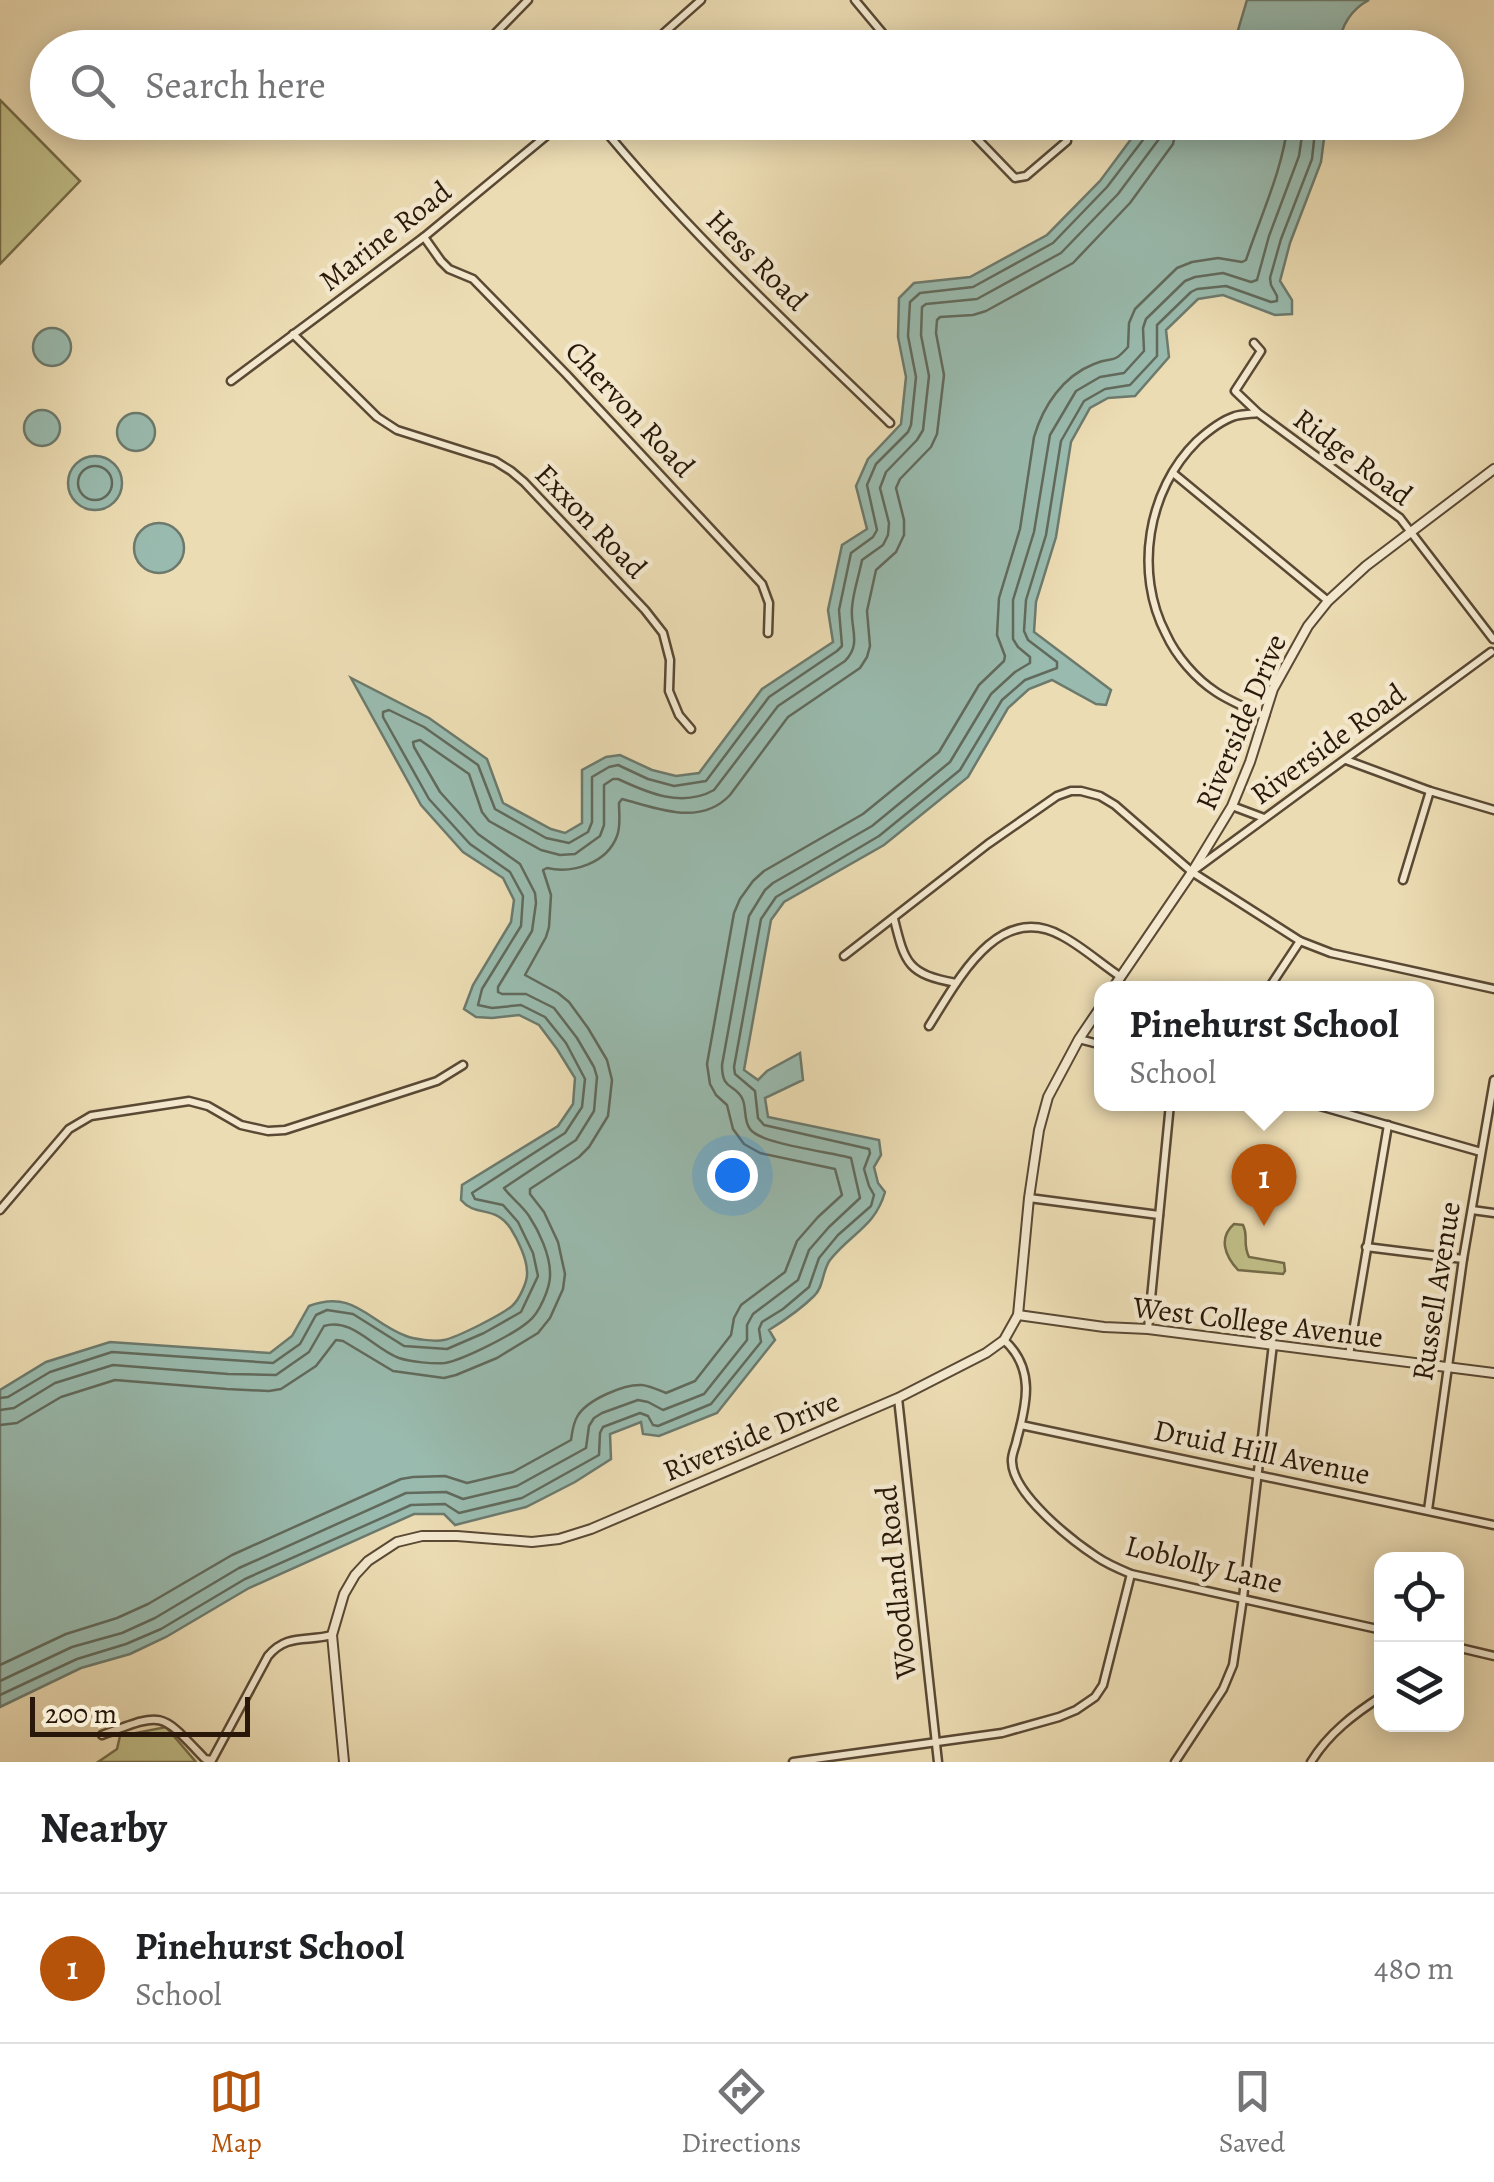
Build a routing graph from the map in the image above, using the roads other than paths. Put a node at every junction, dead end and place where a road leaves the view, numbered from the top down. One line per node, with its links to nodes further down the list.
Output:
1 (528, 0): 5 (street)
2 (701, 0): 4 (street)
3 (855, 0): 7 (street)
4 (690, 3): 6 (street)
5 (499, 30)
6 (664, 30)
7 (880, 30)
8 (542, 140): 12 (street, Marine Road)
9 (614, 140): 17 (street, Hess Road)
10 (979, 140): 11 (street)
11 (1067, 140)
12 (424, 238): 13 (street, Marine Road); 22 (street, Chervon Road)
13 (293, 334): 15 (street, Marine Road); 26 (street, Exxon Road)
14 (1254, 343): 16 (street)
15 (230, 381)
16 (1258, 413): 19 (street, Ridge Road); 20 (street, Ridge Road)
17 (890, 423)
18 (1494, 469): 20 (street, Riverside Drive)
19 (1172, 473): 21 (street); 25 (street, Ridge Road)
20 (1412, 531): 21 (street, Riverside Drive); 23 (street, Ridge Road)
21 (1328, 601): 25 (street, Riverside Drive)
22 (768, 633)
23 (1494, 639): 24 (street)
24 (1492, 653): 27 (street, Riverside Road)
25 (1264, 716): 29 (street, Riverside Drive)
26 (692, 729)
27 (1346, 760): 28 (street); 31 (street, Riverside Road)
28 (1430, 791): 30 (street); 33 (street)
29 (1232, 806): 31 (street); 32 (street, Riverside Drive)
30 (1494, 810)
31 (1265, 818): 32 (street, Riverside Road)
32 (1192, 872): 34 (street); 35 (street); 37 (street, Riverside Drive)
33 (1402, 880)
34 (894, 919): 36 (street); 40 (street)
35 (1300, 940): 39 (street); 41 (street)
36 (844, 956)
37 (1121, 977): 38 (street, Riverside Drive); 40 (street)
38 (1118, 981)
39 (1274, 981)
40 (956, 983): 43 (street)
41 (1494, 989)
42 (1094, 1017): 44 (street)
43 (929, 1026)
44 (1079, 1039): 45 (street); 53 (street)
45 (1094, 1042)
46 (463, 1065): 54 (street)
47 (1494, 1080): 48 (street, Russell Avenue)
48 (1493, 1094): 52 (street, Russell Avenue)
49 (1169, 1111): 57 (street)
50 (1338, 1111): 51 (street)
51 (1388, 1125): 52 (street); 58 (street)
52 (1481, 1152): 55 (street, Russell Avenue)
53 (1028, 1198): 57 (street); 60 (street)
54 (0, 1210)
55 (1472, 1210): 56 (street); 59 (street, Russell Avenue)
56 (1494, 1214)
57 (1159, 1215): 61 (street)
58 (1366, 1247): 59 (street); 64 (street)
59 (1463, 1259): 65 (street, Russell Avenue)
60 (1018, 1314): 61 (street, West College Avenue); 62 (street)
61 (1148, 1329): 63 (street, West College Avenue)
62 (1004, 1340): 67 (street, Riverside Drive); 68 (street, Loblolly Lane)
63 (1272, 1344): 64 (street, West College Avenue); 69 (street)
64 (1349, 1356): 65 (street, West College Avenue)
65 (1446, 1366): 66 (street, West College Avenue); 70 (street, Russell Avenue)
66 (1494, 1373)
67 (898, 1398): 75 (street, Riverside Drive); 80 (street, Woodland Road)
68 (1022, 1424): 69 (street, Druid Hill Avenue); 72 (street, Loblolly Lane)
69 (1258, 1475): 70 (street, Druid Hill Avenue); 73 (street)
70 (1428, 1510): 71 (street, Druid Hill Avenue)
71 (1494, 1525)
72 (1131, 1574): 73 (street, Loblolly Lane); 80 (street)
73 (1243, 1598): 74 (street, Loblolly Lane); 84 (street)
74 (1374, 1628)
75 (332, 1636): 79 (street); 81 (street, Riverside Drive)
76 (1464, 1649): 77 (street)
77 (1494, 1656)
78 (1374, 1702): 85 (street)
79 (102, 1734)
80 (937, 1743): 82 (street); 83 (street, Woodland Road)
81 (344, 1762)
82 (793, 1762)
83 (938, 1762)
84 (1175, 1762)
85 (1311, 1762)

